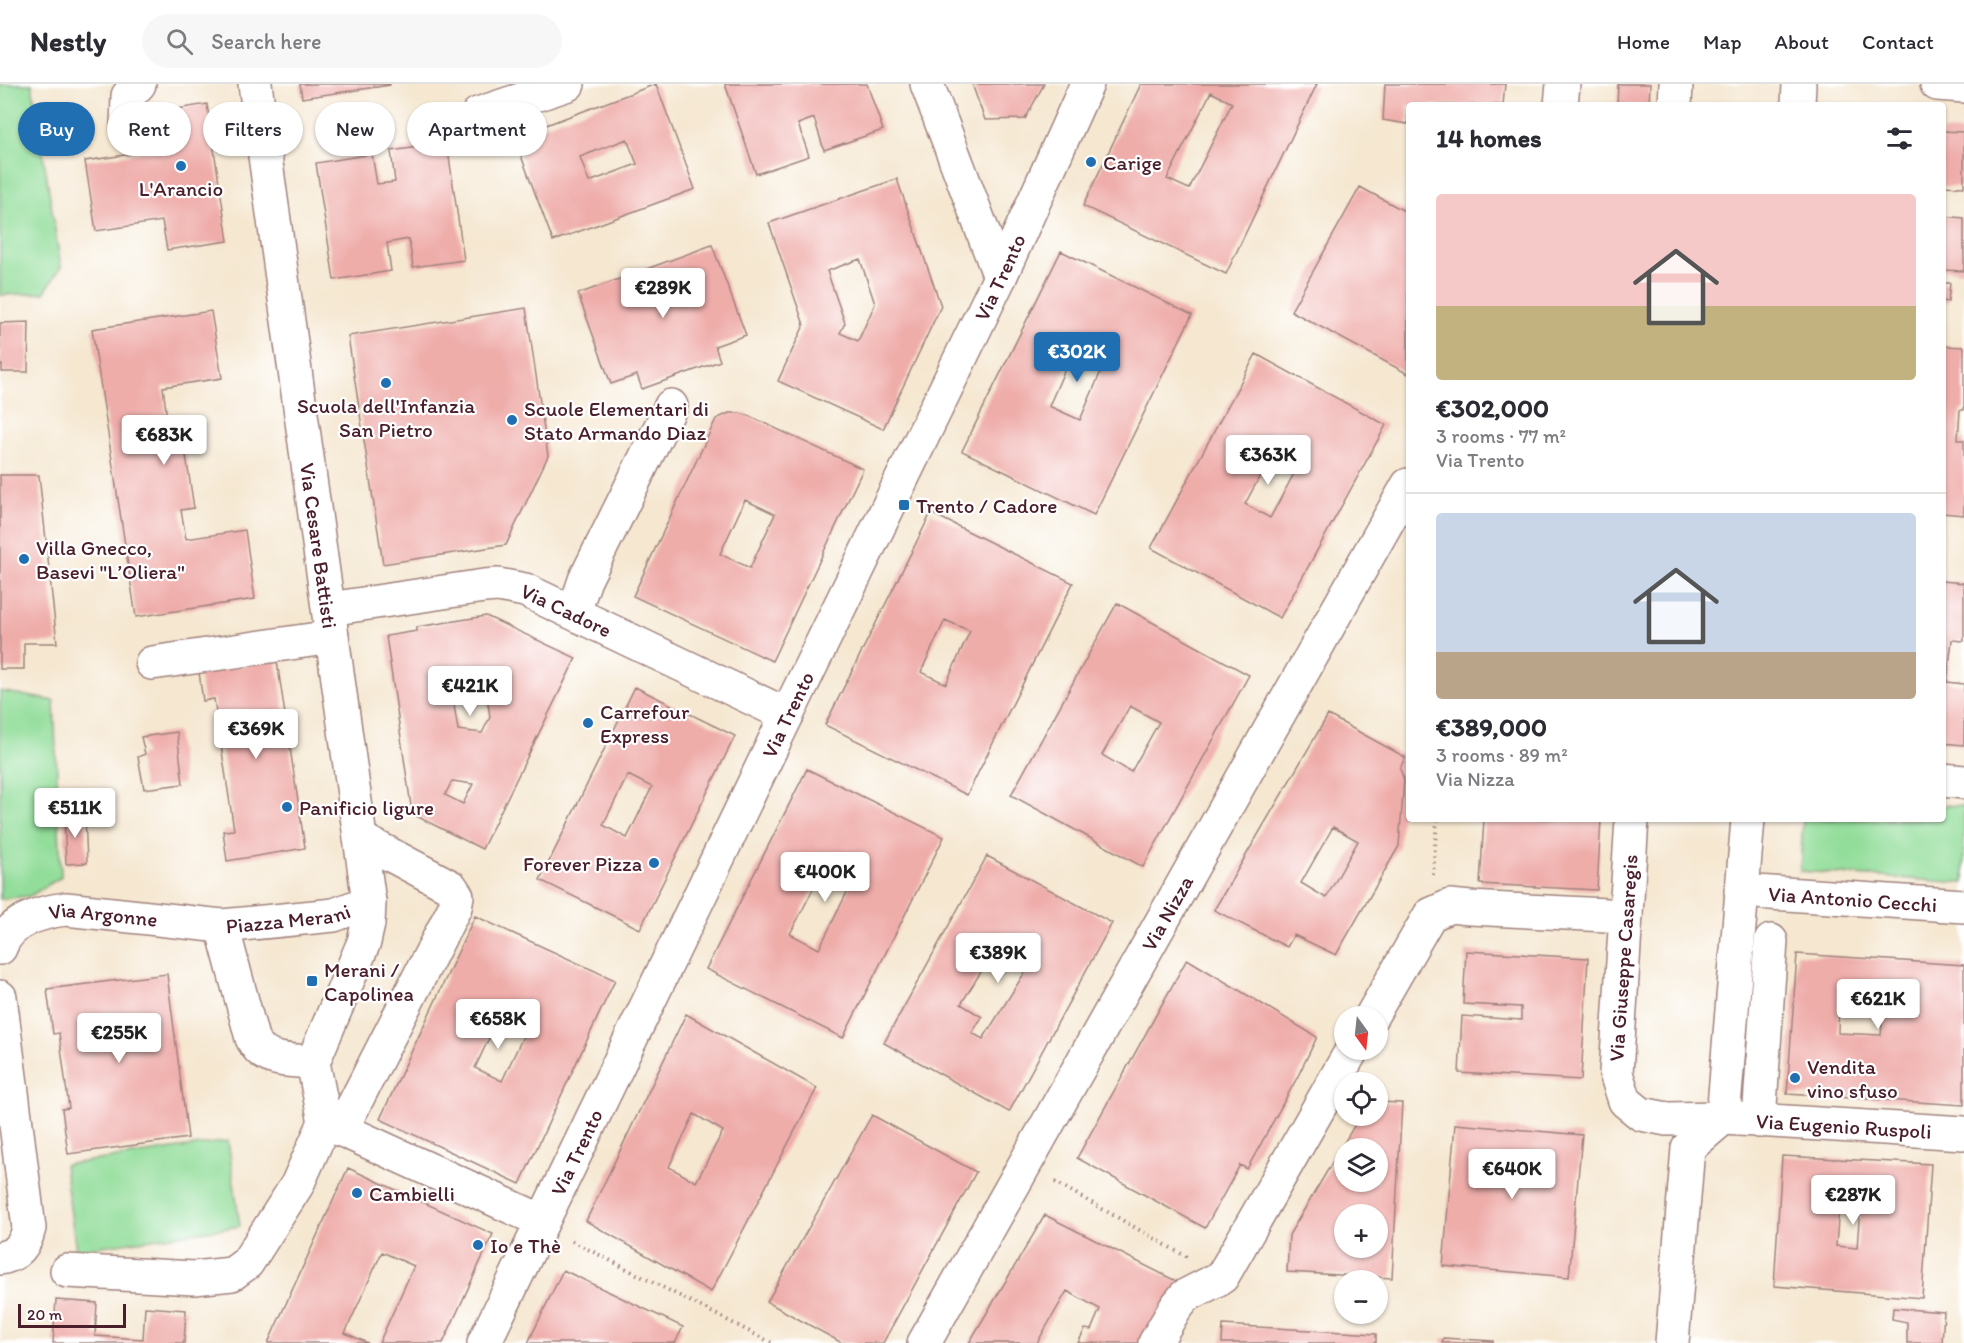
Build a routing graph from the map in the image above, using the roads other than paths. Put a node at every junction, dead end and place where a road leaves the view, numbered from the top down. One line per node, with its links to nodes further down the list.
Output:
1 (139, 84): 11 (street)
2 (255, 84): 20 (street, Via Cesare Battisti)
3 (568, 84): 12 (street)
4 (927, 84): 16 (street)
5 (1087, 84): 16 (street, Via Trento)
6 (1563, 84): 13 (street)
7 (1676, 84): 14 (street)
8 (1799, 84): 15 (street)
9 (1937, 84): 10 (street)
10 (1964, 86)
11 (128, 102)
12 (514, 102)
13 (1561, 102)
14 (1675, 102)
15 (1798, 102)
16 (1000, 277): 22 (street, Via Trento)
17 (672, 406): 19 (street)
18 (1406, 489): 47 (street, Via Nizza)
19 (573, 612): 20 (street, Via Cadore); 22 (street, Via Cadore)
20 (331, 623): 21 (street, Via Cadore); 27 (street, Via Cesare Battisti)
21 (152, 663)
22 (787, 715): 43 (street, Via Trento)
23 (1946, 780): 24 (street)
24 (1964, 782)
25 (1632, 822): 31 (street, Via Giuseppe Casaregis)
26 (1748, 822): 28 (street)
27 (360, 839): 29 (street, Via Cesare Battisti); 41 (street)
28 (1741, 891): 30 (street, Via Antonio Cecchi); 39 (street)
29 (369, 903): 32 (street, Piazza Merani); 38 (street, Piazza Merani)
30 (1964, 906)
31 (1626, 916): 36 (street); 39 (street, Via Giuseppe Casaregis)
32 (222, 926): 34 (street, Via Argonne); 38 (street, Piazza Merani)
33 (1771, 941): 40 (street)
34 (0, 948)
35 (0, 997): 44 (street)
36 (1377, 1006)
37 (1346, 1060): 48 (street)
38 (313, 1062): 41 (street)
39 (1723, 1119): 40 (street, Via Eugenio Ruspoli); 49 (street)
40 (1759, 1121): 42 (street, Via Eugenio Ruspoli)
41 (333, 1126): 43 (street); 45 (street)
42 (1964, 1133)
43 (542, 1221): 46 (street, Via Trento)
44 (0, 1258)
45 (67, 1271)
46 (484, 1343)
47 (924, 1343)
48 (1155, 1343)
49 (1672, 1343)

